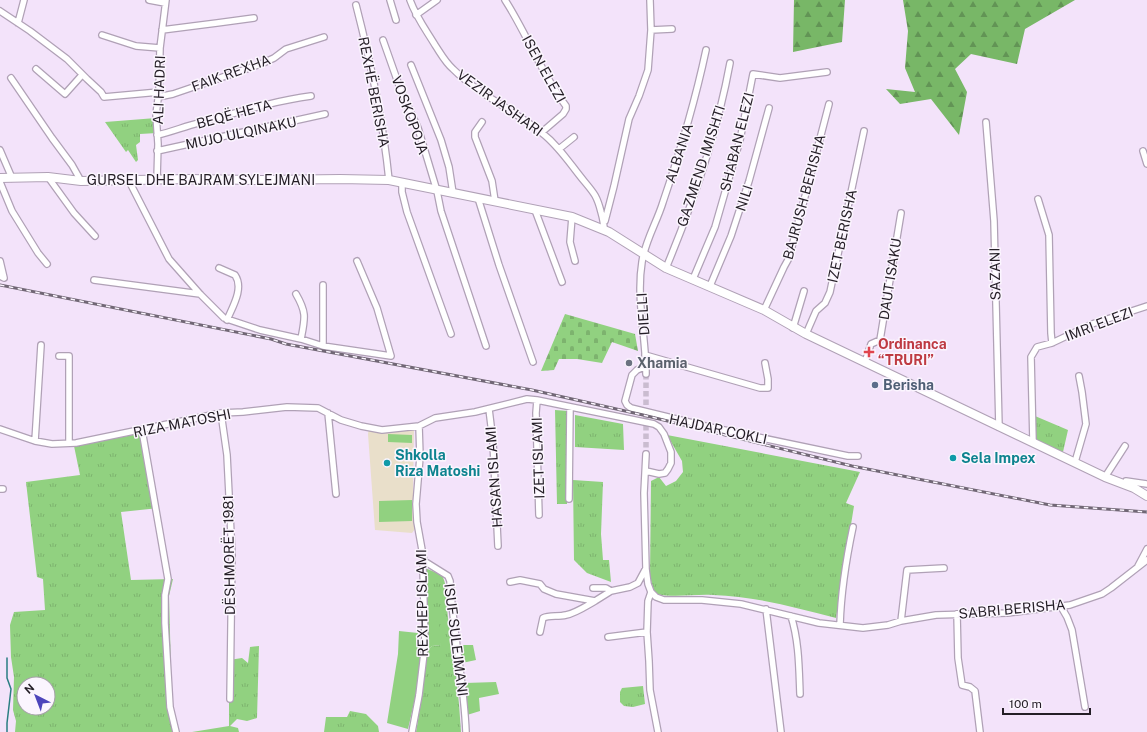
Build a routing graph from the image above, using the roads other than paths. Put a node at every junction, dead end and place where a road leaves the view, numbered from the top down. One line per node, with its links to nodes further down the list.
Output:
1 (24, 0): 14 (street)
2 (150, 0): 8 (street)
3 (390, 0): 13 (street)
4 (410, 0): 11 (street, VEZIR JASHARI)
5 (437, 0): 11 (street)
6 (505, 0): 37 (street, ISEN ELEZI)
7 (650, 0): 17 (street)
8 (166, 2): 16 (street, ALI HADRI)
9 (356, 5): 50 (street, REXHË BERISHA)
10 (0, 11): 14 (street)
11 (416, 15): 37 (street, VEZIR JASHARI)
12 (254, 18): 16 (street)
13 (396, 20)
14 (18, 23): 27 (street)
15 (672, 29): 17 (street)
16 (162, 30): 21 (street, ALI HADRI)
17 (651, 30): 62 (street)
18 (102, 35): 21 (street)
19 (324, 37): 29 (street, FAIK REXHA)
20 (383, 40): 54 (street, VOSKOPOJA)
21 (160, 48): 29 (street, ALI HADRI)
22 (706, 50): 64 (street, ALBANIA)
23 (730, 63): 70 (street, GAZMEND IMISHTI)
24 (411, 65): 55 (street)
25 (36, 69): 27 (street)
26 (827, 72): 72 (street, SHABAN ELEZI)
27 (82, 75): 29 (street, FAIK REXHA)
28 (11, 78): 51 (street)
29 (158, 95): 38 (street, ALI HADRI)
30 (311, 96): 38 (street, BEQË HETA)
31 (828, 104): 81 (street, BAJRUSH BERISHA)
32 (769, 108): 76 (street, NILI)
33 (324, 114): 42 (street, MUJO ULQINAKU)
34 (482, 122): 58 (street)
35 (986, 122): 105 (street, SAZANI)
36 (864, 131): 85 (street, IZET BERISHA)
37 (542, 132): 40 (street, VEZIR JASHARI)
38 (158, 135): 42 (street, ALI HADRI)
39 (574, 137): 40 (street)
40 (559, 149): 62 (street, VEZIR JASHARI)
41 (0, 150): 47 (street)
42 (157, 151): 49 (street, ALI HADRI)
43 (1143, 151): 44 (street)
44 (1147, 164)
45 (48, 177): 47 (street, GURSEL DHE BAJRAM SYLEJMANI); 51 (street, GURSEL DHE BAJRAM SYLEJMANI); 63 (street)
46 (0, 178): 47 (street, GURSEL DHE BAJRAM SYLEJMANI)
47 (12, 178)
48 (128, 179): 49 (street, GURSEL DHE BAJRAM SYLEJMANI); 51 (street, GURSEL DHE BAJRAM SYLEJMANI); 78 (street)
49 (157, 179): 50 (street, GURSEL DHE BAJRAM SYLEJMANI)
50 (389, 180): 53 (street, GURSEL DHE BAJRAM SYLEJMANI)
51 (81, 181)
52 (0, 182): 68 (street)
53 (402, 184): 54 (street, GURSEL DHE BAJRAM SYLEJMANI); 84 (street)
54 (437, 191): 55 (street, GURSEL DHE BAJRAM SYLEJMANI); 90 (street)
55 (453, 193): 56 (street, GURSEL DHE BAJRAM SYLEJMANI)
56 (478, 198): 58 (street, GURSEL DHE BAJRAM SYLEJMANI); 93 (street)
57 (1038, 199): 87 (street)
58 (495, 202): 59 (street, GURSEL DHE BAJRAM SYLEJMANI)
59 (536, 210): 61 (street, GURSEL DHE BAJRAM SYLEJMANI); 74 (street)
60 (901, 213): 94 (street, DAUT ISAKU)
61 (572, 217): 62 (street, GURSEL DHE BAJRAM SYLEJMANI); 67 (street)
62 (604, 226): 64 (street, GURSEL DHE BAJRAM SYLEJMANI)
63 (95, 236)
64 (643, 254): 70 (street, GURSEL DHE BAJRAM SYLEJMANI); 91 (street, DIELLI)
65 (0, 261): 71 (street)
66 (357, 261): 89 (street)
67 (575, 261)
68 (47, 264)
69 (219, 268): 82 (street)
70 (666, 268): 72 (street, GURSEL DHE BAJRAM SYLEJMANI)
71 (2, 277)
72 (693, 279): 76 (street, GURSEL DHE BAJRAM SYLEJMANI)
73 (94, 280): 78 (street)
74 (562, 282)
75 (324, 285): 89 (street)
76 (710, 286): 81 (street, GURSEL DHE BAJRAM SYLEJMANI)
77 (804, 291): 83 (street)
78 (200, 294): 82 (street)
79 (296, 294): 86 (street)
80 (1147, 306): 87 (street, IMRI ELEZI)
81 (764, 310): 83 (street, GURSEL DHE BAJRAM SYLEJMANI)
82 (227, 320): 86 (street)
83 (793, 328): 85 (street, GURSEL DHE BAJRAM SYLEJMANI)
84 (451, 334)
85 (806, 334): 94 (street, GURSEL DHE BAJRAM SYLEJMANI)
86 (301, 339): 89 (street)
87 (1052, 343): 109 (street, IMRI ELEZI)
88 (41, 345): 108 (street)
89 (323, 346)
90 (486, 346)
91 (645, 355): 95 (street); 96 (street, DIELLI)
92 (59, 356): 110 (street)
93 (533, 362)
94 (866, 362): 105 (street, GURSEL DHE BAJRAM SYLEJMANI)
95 (765, 363)
96 (646, 366): 97 (street, DIELLI); 113 (street, HAJDAR COKLI)
97 (646, 374)
98 (1079, 376): 114 (street)
99 (537, 400): 100 (street, RIZA MATOSHI); 101 (street, RIZA MATOSHI); 123 (street, IZET ISLAMI)
100 (570, 407): 115 (street, RIZA MATOSHI); 122 (street)
101 (489, 409): 104 (street, RIZA MATOSHI); 125 (street, HASAN ISLAMI)
102 (221, 412): 103 (street, RIZA MATOSHI); 107 (street, RIZA MATOSHI); 149 (street, DËSHMORËT 1981)
103 (328, 413): 104 (street, RIZA MATOSHI); 120 (street)
104 (419, 426): 128 (street, REXHEP ISLAMI)
105 (999, 427): 109 (street, GURSEL DHE BAJRAM SYLEJMANI)
106 (0, 428): 108 (street, RIZA MATOSHI)
107 (142, 430): 110 (street, RIZA MATOSHI); 151 (street)
108 (35, 440): 110 (street, RIZA MATOSHI)
109 (1033, 442): 114 (street, GURSEL DHE BAJRAM SYLEJMANI)
110 (69, 444)
111 (1125, 446): 116 (street)
112 (646, 454): 115 (street)
113 (858, 456)
114 (1075, 462): 116 (street, GURSEL DHE BAJRAM SYLEJMANI)
115 (646, 471): 131 (street)
116 (1106, 476): 117 (street); 118 (street, GURSEL DHE BAJRAM SYLEJMANI)
117 (1147, 484)
118 (1134, 488): 119 (street, GURSEL DHE BAJRAM SYLEJMANI); 121 (street, GURSEL DHE BAJRAM SYLEJMANI)
119 (1147, 489)
120 (336, 494)
121 (1147, 496)
122 (569, 499)
123 (539, 515)
124 (853, 527): 144 (street)
125 (498, 546)
126 (1147, 549): 130 (street, SABRI BERISHA)
127 (1147, 560): 130 (street, SABRI BERISHA)
128 (424, 561): 152 (street, REXHEP ISLAMI); 153 (street, ISUF SULEJMANI)
129 (944, 568): 143 (street)
130 (1136, 568): 139 (street, SABRI BERISHA)
131 (646, 569): 133 (street); 134 (street)
132 (510, 582): 138 (street)
133 (635, 584): 134 (street); 136 (street)
134 (648, 584): 137 (street)
135 (594, 588): 136 (street)
136 (611, 591): 138 (street)
137 (651, 592): 140 (street, SABRI BERISHA); 146 (street)
138 (595, 600): 145 (street)
139 (1060, 606): 141 (street, SABRI BERISHA); 150 (street)
140 (766, 609): 142 (street, SABRI BERISHA); 155 (street)
141 (957, 614): 143 (street, SABRI BERISHA); 156 (street)
142 (791, 616): 144 (street, SABRI BERISHA); 148 (street)
143 (901, 621): 144 (street, SABRI BERISHA)
144 (840, 625)
145 (540, 632)
146 (647, 632): 147 (street); 154 (street)
147 (608, 638)
148 (800, 694)
149 (230, 699)
150 (1085, 707)
151 (176, 732)
152 (412, 732)
153 (466, 732)
154 (658, 732)
155 (781, 732)
156 (980, 732)

